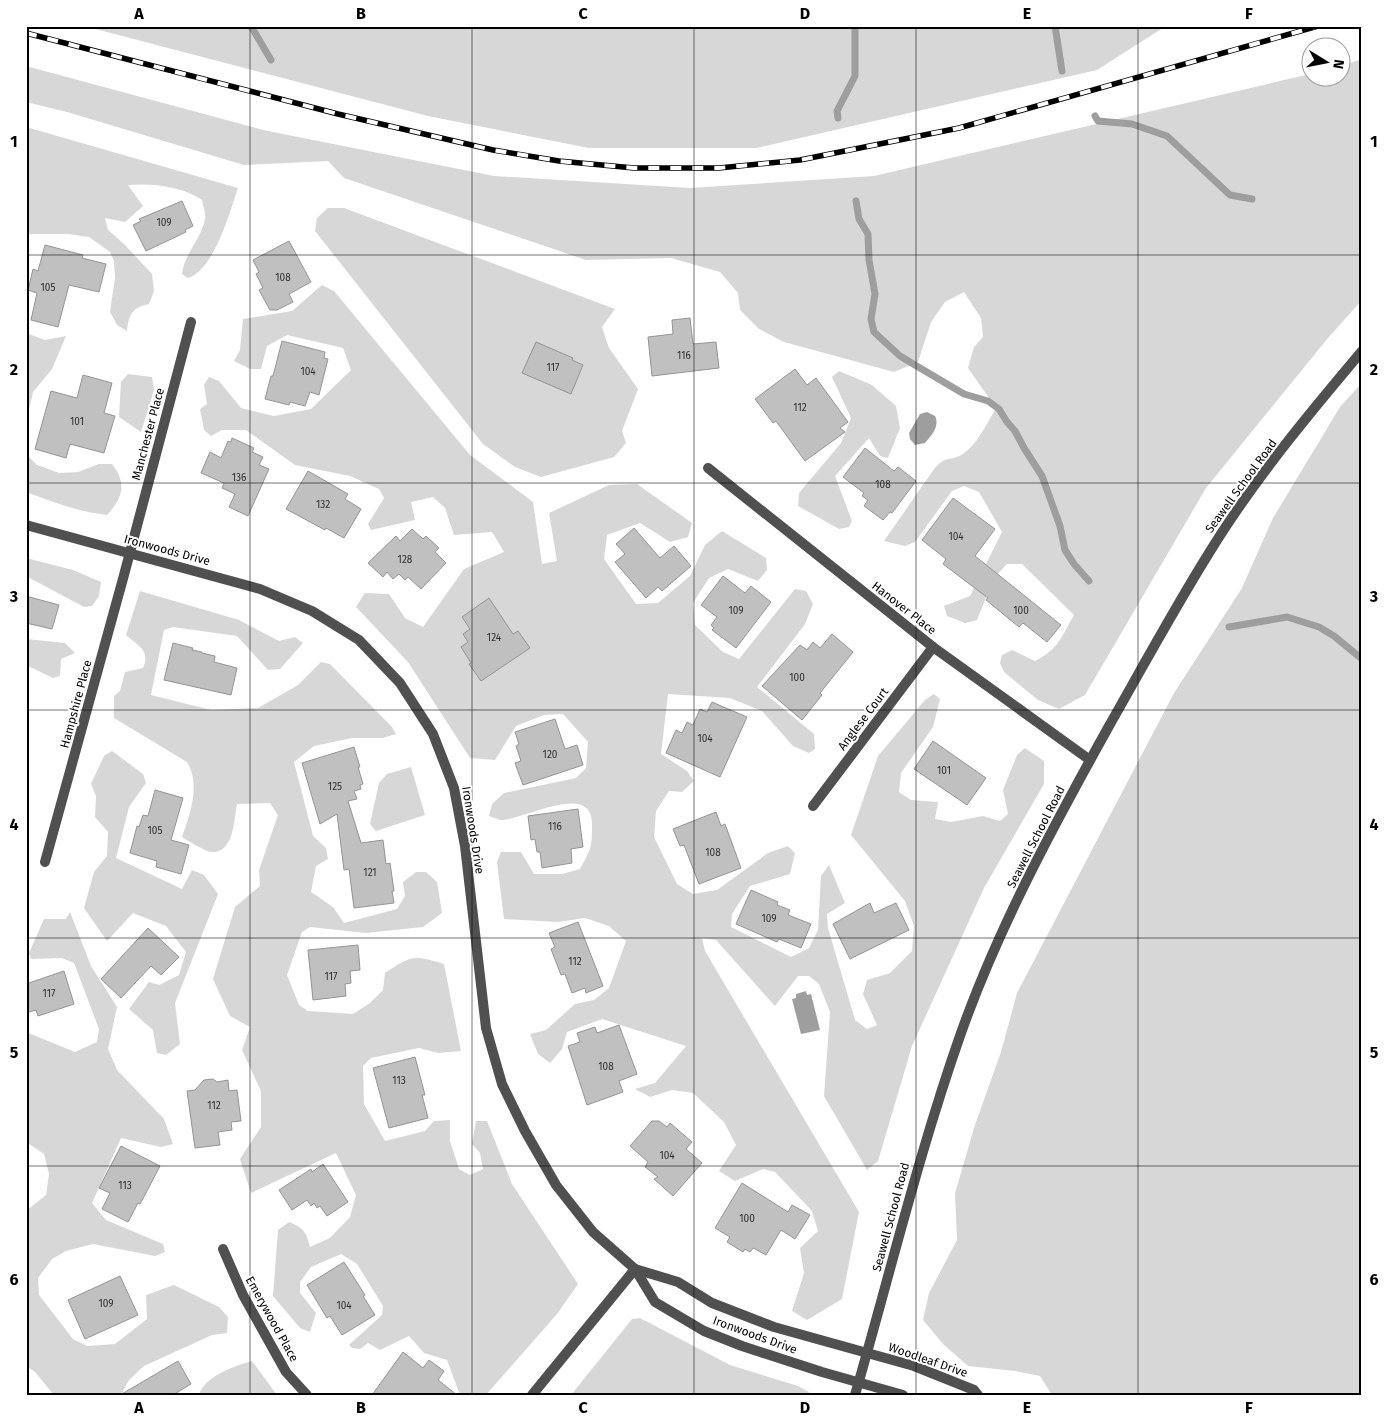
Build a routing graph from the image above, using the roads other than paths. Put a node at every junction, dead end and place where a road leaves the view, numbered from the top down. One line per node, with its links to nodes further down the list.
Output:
1 (191, 322): 5 (street, Manchester Place)
2 (1362, 351): 7 (street, Seawell School Road)
3 (708, 468): 6 (street, Hanover Place)
4 (26, 525): 5 (street, Ironwoods Drive)
5 (130, 553): 9 (street, Hampshire Place); 11 (street, Ironwoods Drive)
6 (933, 646): 7 (street, Hanover Place); 8 (street, Anglese Court)
7 (1090, 760): 12 (street, Seawell School Road)
8 (813, 806)
9 (45, 862)
10 (223, 1249): 14 (street, Emerywood Place)
11 (635, 1269): 12 (street, Ironwoods Drive); 13 (street, Ironwoods Drive); 15 (street)
12 (867, 1354): 13 (street, Seawell School Road); 18 (street, Woodleaf Drive)
13 (859, 1382): 16 (street, Seawell School Road); 17 (street)
14 (307, 1395)
15 (532, 1395)
16 (855, 1395)
17 (902, 1395)
18 (978, 1395)

